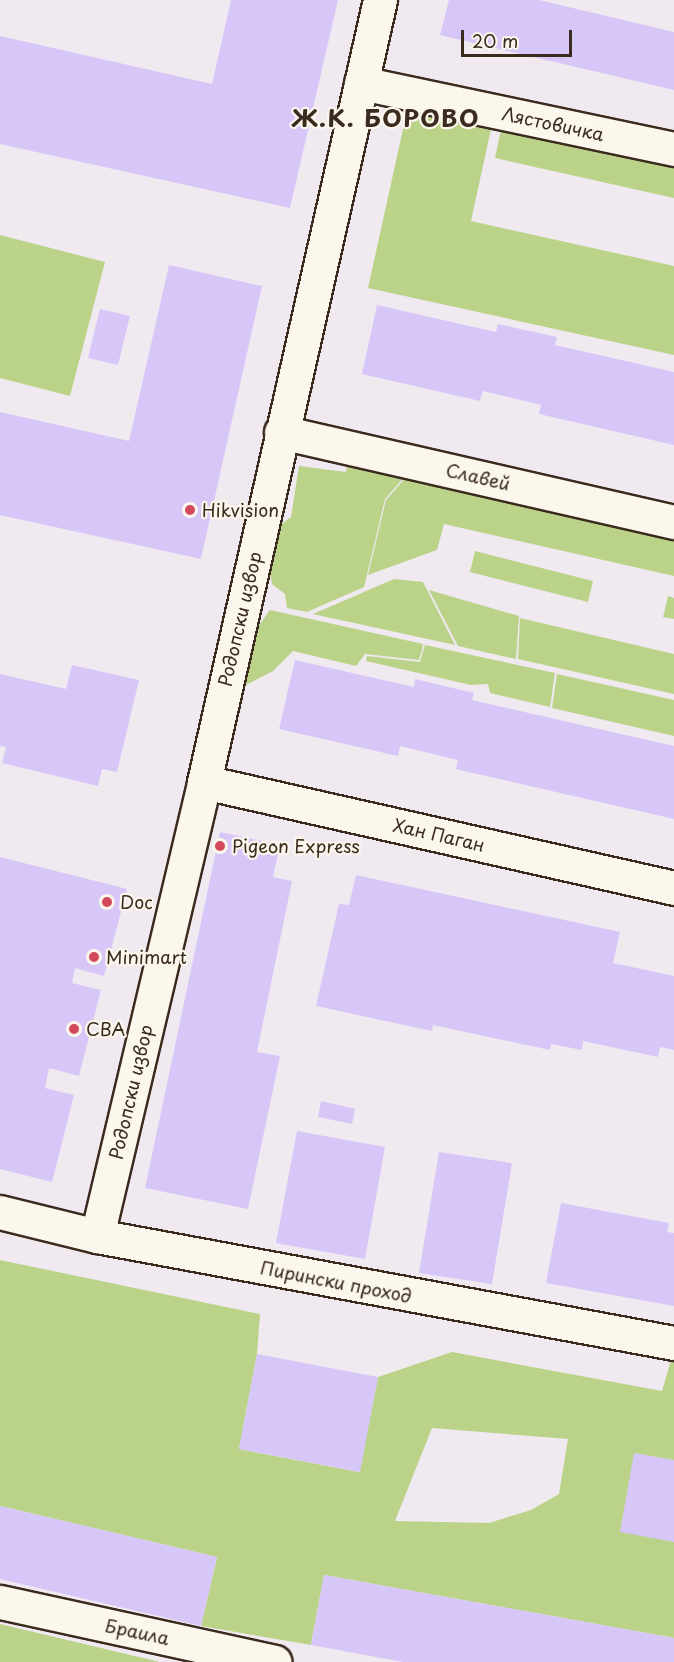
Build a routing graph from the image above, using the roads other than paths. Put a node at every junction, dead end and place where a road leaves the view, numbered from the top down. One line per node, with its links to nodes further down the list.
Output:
1 (380, 0): 2 (street, Родопски извор)
2 (361, 83): 3 (street, Лястовичка); 4 (street, Родопски извор)
3 (674, 149)
4 (281, 432): 5 (street, Славей); 6 (street, Родопски извор)
5 (674, 522)
6 (204, 782): 7 (street, Хан Паган); 9 (street, Родопски извор)
7 (674, 888)
8 (0, 1212): 9 (street, Пирински проход)
9 (97, 1236): 10 (street, Пирински проход)
10 (674, 1343)
11 (0, 1602): 12 (street, Браила)
12 (275, 1662)

